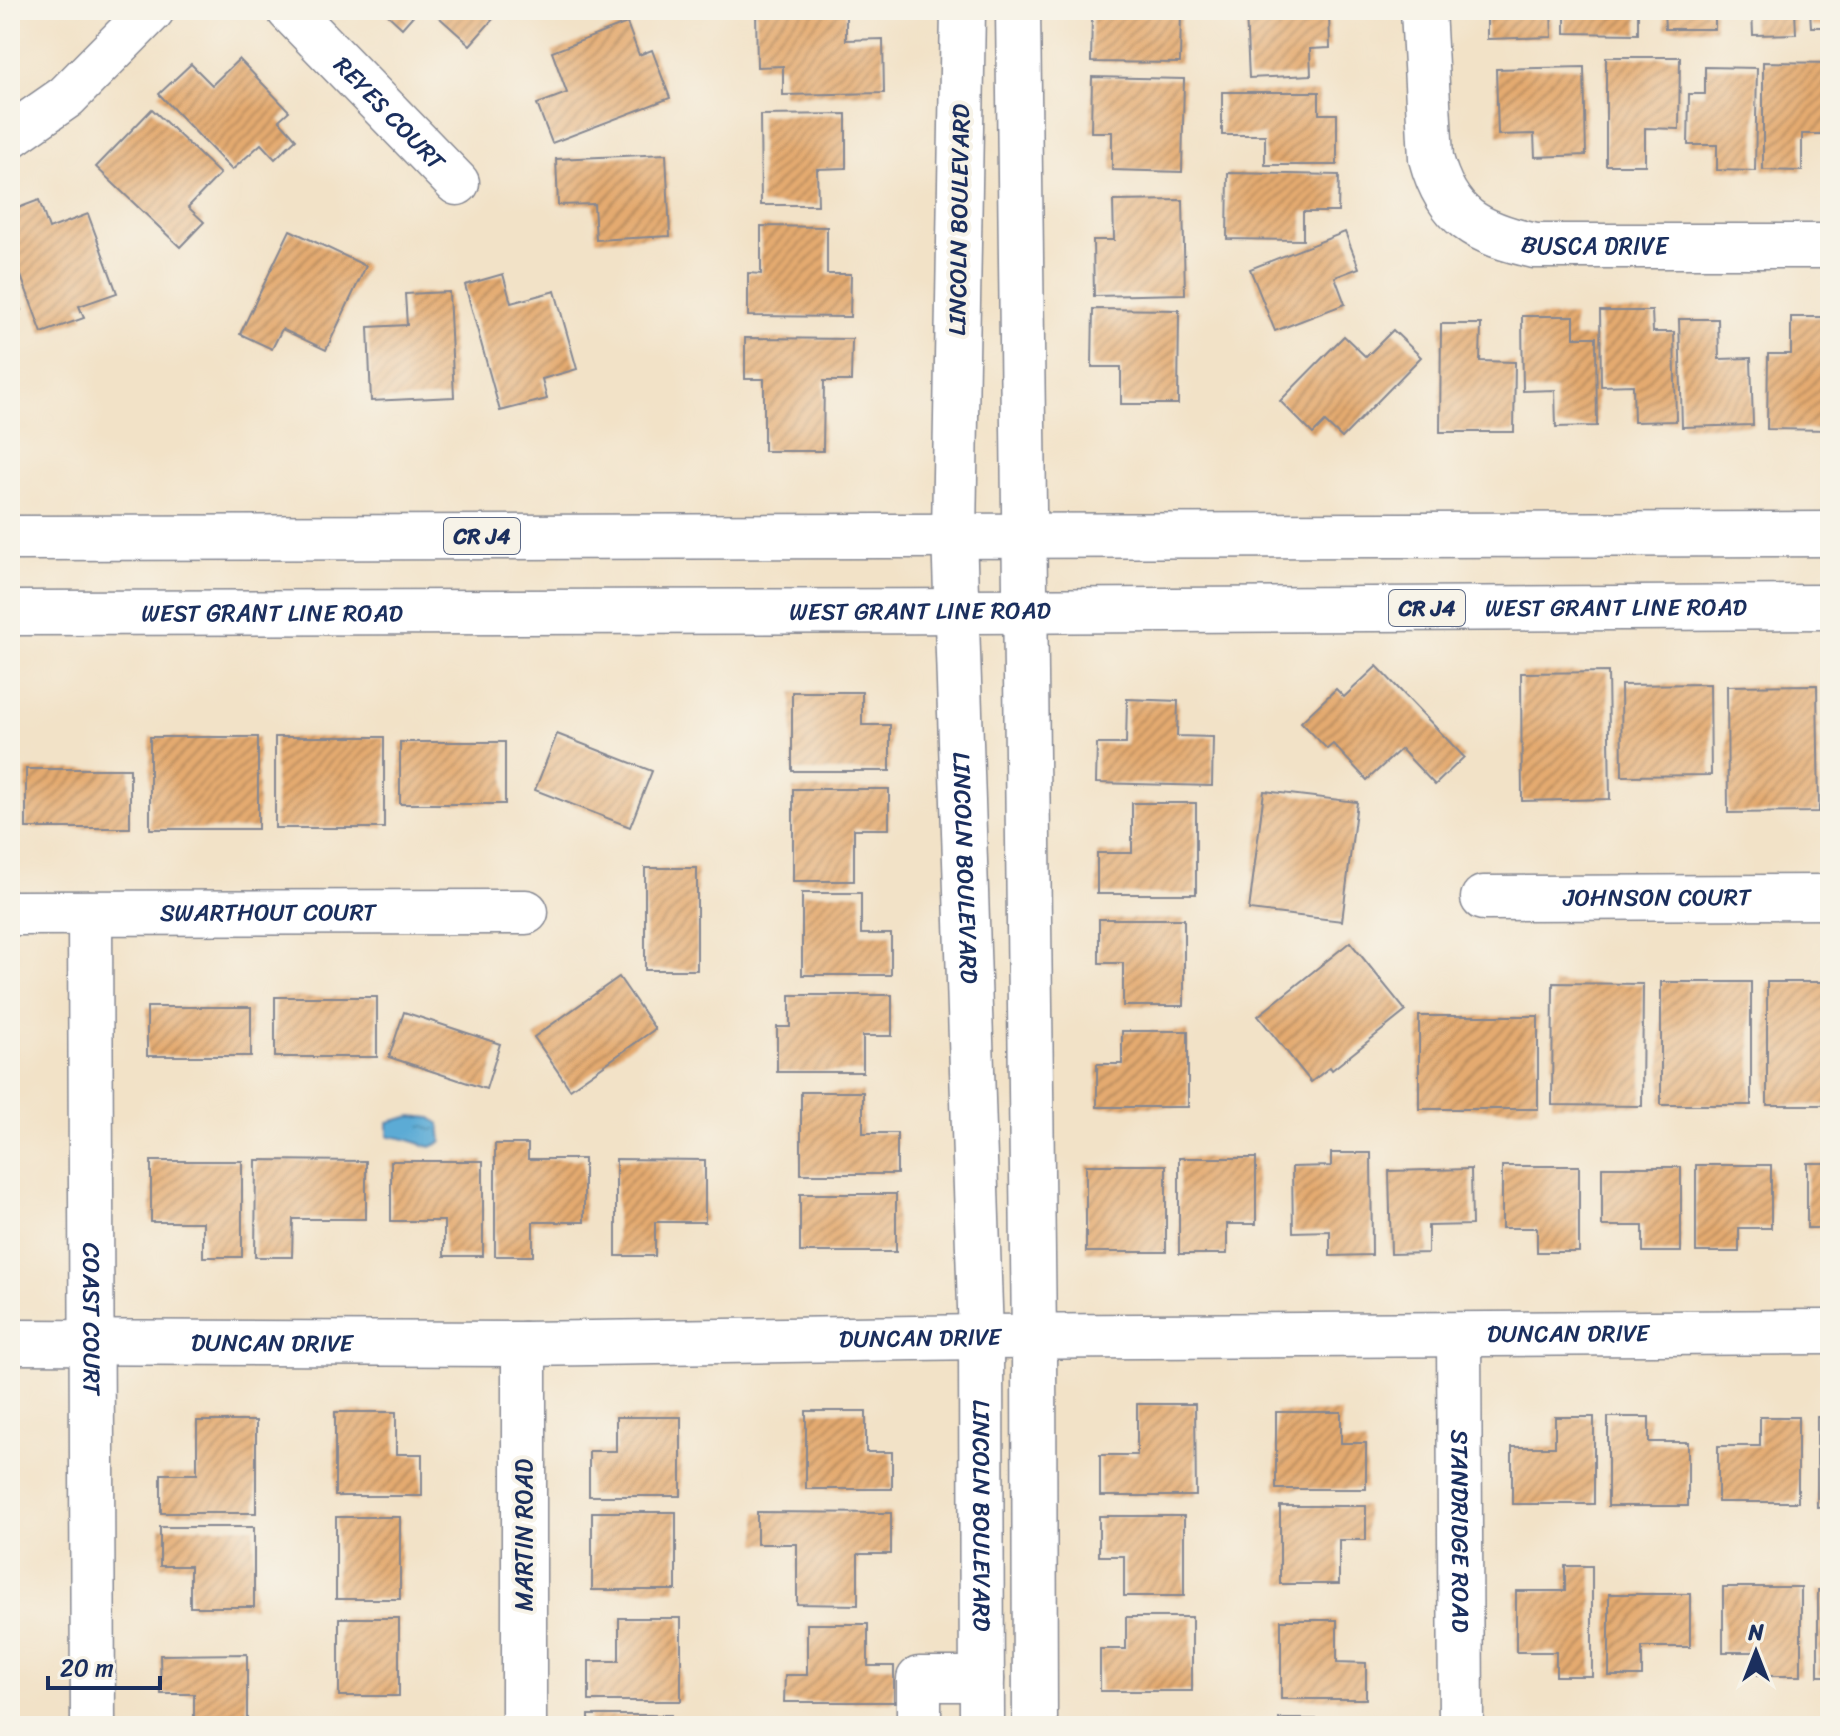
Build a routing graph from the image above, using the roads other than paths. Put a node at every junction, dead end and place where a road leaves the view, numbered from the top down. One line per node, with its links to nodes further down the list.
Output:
1 (152, 10): 6 (street)
2 (289, 10): 7 (street, REYES COURT)
3 (963, 10): 9 (street, LINCOLN BOULEVARD)
4 (1018, 10): 10 (street)
5 (1423, 10): 8 (street, BUSCA DRIVE)
6 (10, 136)
7 (457, 183)
8 (1830, 246)
9 (954, 534): 10 (street, CR J4); 12 (street, CR J4); 15 (street, LINCOLN BOULEVARD)
10 (1025, 534): 11 (street, CR J4); 14 (street)
11 (1830, 534)
12 (10, 538)
13 (1830, 607): 14 (street, WEST GRANT LINE ROAD / CR J4)
14 (1023, 608): 15 (street, WEST GRANT LINE ROAD / CR J4); 25 (street)
15 (957, 609): 16 (street, WEST GRANT LINE ROAD / CR J4); 24 (street, LINCOLN BOULEVARD)
16 (10, 613)
17 (1830, 897): 18 (street, JOHNSON COURT)
18 (1483, 898)
19 (526, 912): 21 (street, SWARTHOUT COURT)
20 (10, 913): 21 (street, SWARTHOUT COURT)
21 (90, 913): 27 (street, COAST COURT)
22 (1830, 1332): 23 (street, DUNCAN DRIVE)
23 (1459, 1335): 25 (street, DUNCAN DRIVE); 35 (street, STANDRIDGE ROAD)
24 (981, 1337): 25 (street, DUNCAN DRIVE); 28 (street, DUNCAN DRIVE); 29 (street, LINCOLN BOULEVARD)
25 (1034, 1337): 34 (street)
26 (10, 1342): 27 (street, DUNCAN DRIVE)
27 (90, 1342): 28 (street, DUNCAN DRIVE); 30 (street, COAST COURT)
28 (524, 1344): 31 (street, MARTIN ROAD)
29 (982, 1679): 32 (street); 33 (street, LINCOLN BOULEVARD)
30 (93, 1726)
31 (524, 1726)
32 (919, 1726)
33 (982, 1726)
34 (1035, 1726)
35 (1461, 1726)

